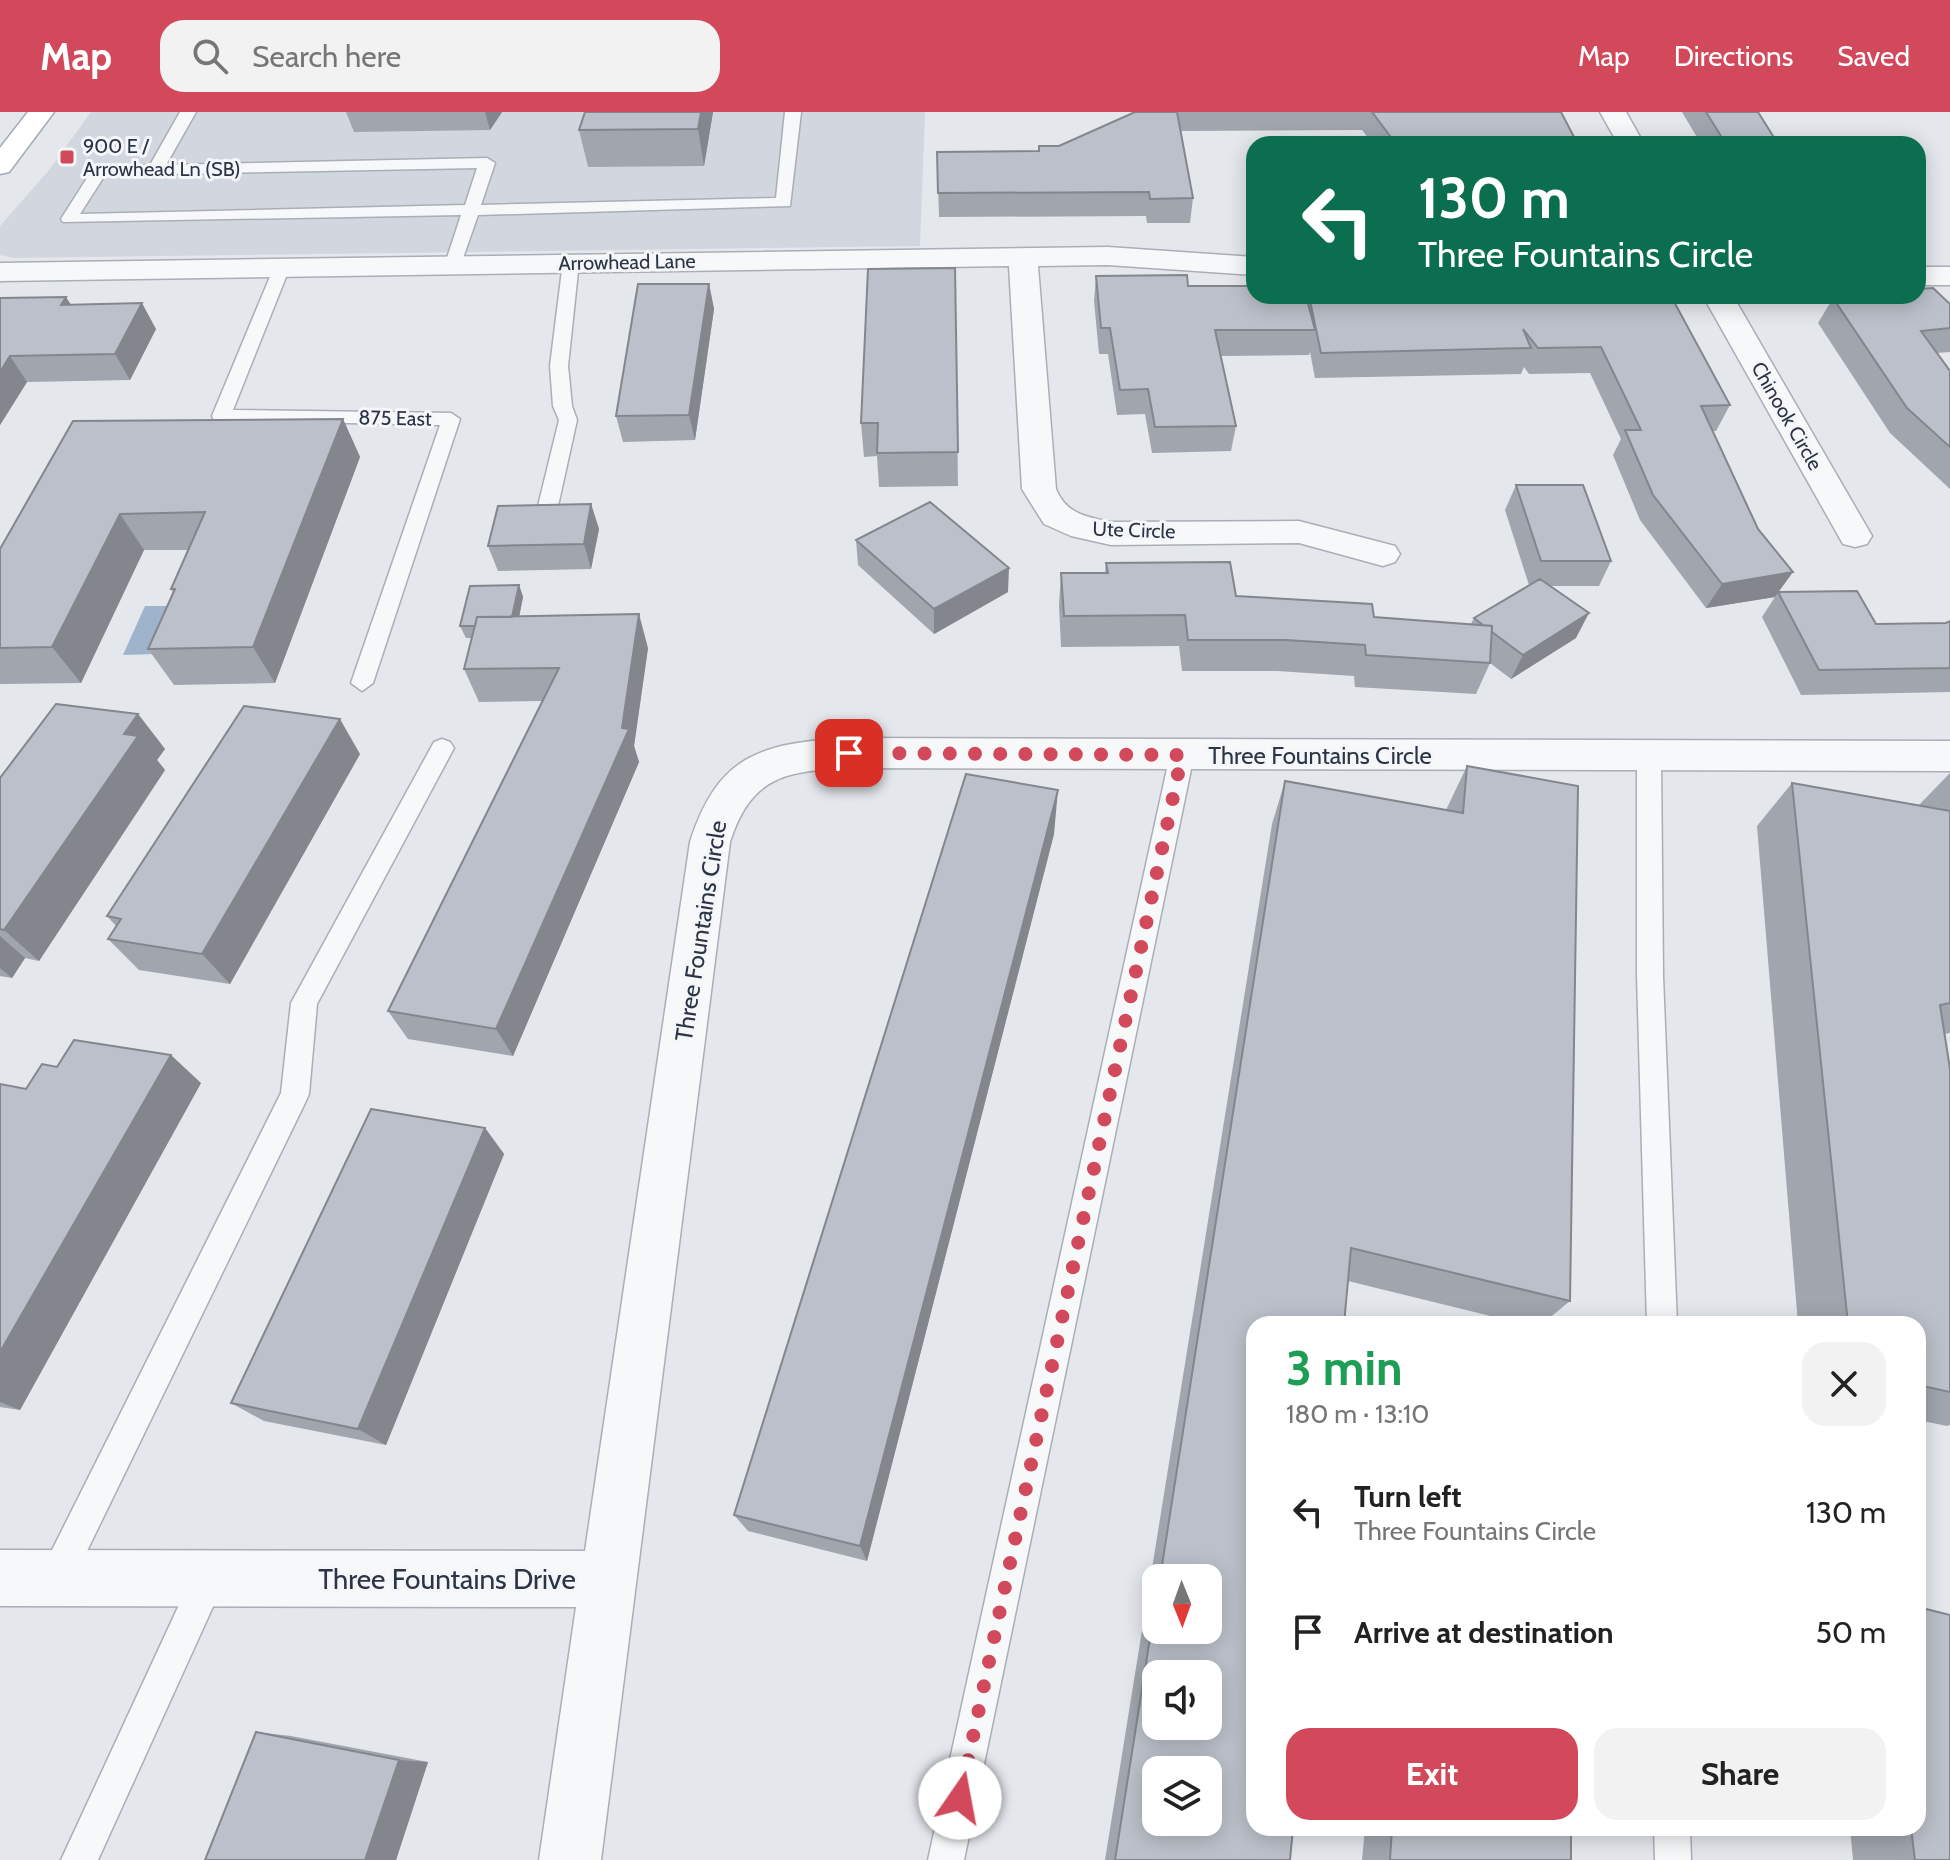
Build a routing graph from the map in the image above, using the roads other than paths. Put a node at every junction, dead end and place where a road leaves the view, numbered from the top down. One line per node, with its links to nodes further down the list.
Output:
1 (41, 112): 6 (main road)
2 (188, 112): 7 (lane)
3 (793, 112): 8 (lane)
4 (1613, 112): 5 (street)
5 (1626, 136)
6 (0, 166)
7 (155, 170): 8 (lane); 8 (lane)
8 (471, 212): 11 (lane)
9 (1023, 256): 10 (street, Arrowhead Lane); 12 (street, Arrowhead Lane); 20 (street, Ute Circle)
10 (571, 262): 11 (street, Arrowhead Lane); 18 (lane)
11 (453, 264): 13 (street, Arrowhead Lane)
12 (1246, 265)
13 (282, 267): 14 (street, Arrowhead Lane); 21 (lane, 875 East)
14 (0, 272)
15 (1926, 276): 16 (street)
16 (1950, 276)
17 (1723, 304): 19 (street, Chinook Circle)
18 (548, 506)
19 (1855, 536)
20 (1383, 554)
21 (362, 683)
22 (442, 748): 28 (lane)
23 (1182, 755): 25 (street, Three Fountains Circle); 30 (street, Three Fountains Circle); 34 (lane)
24 (1950, 756): 25 (street, Three Fountains Circle)
25 (1649, 757): 26 (lane)
26 (1662, 1316)
27 (0, 1578): 28 (street, Three Fountains Drive)
28 (56, 1578): 29 (street, Three Fountains Drive)
29 (209, 1578): 30 (street, Three Fountains Drive); 32 (lane)
30 (611, 1579): 33 (street, Three Fountains Drive)
31 (1672, 1836): 35 (lane)
32 (79, 1860)
33 (570, 1860)
34 (946, 1860)
35 (1673, 1860)

